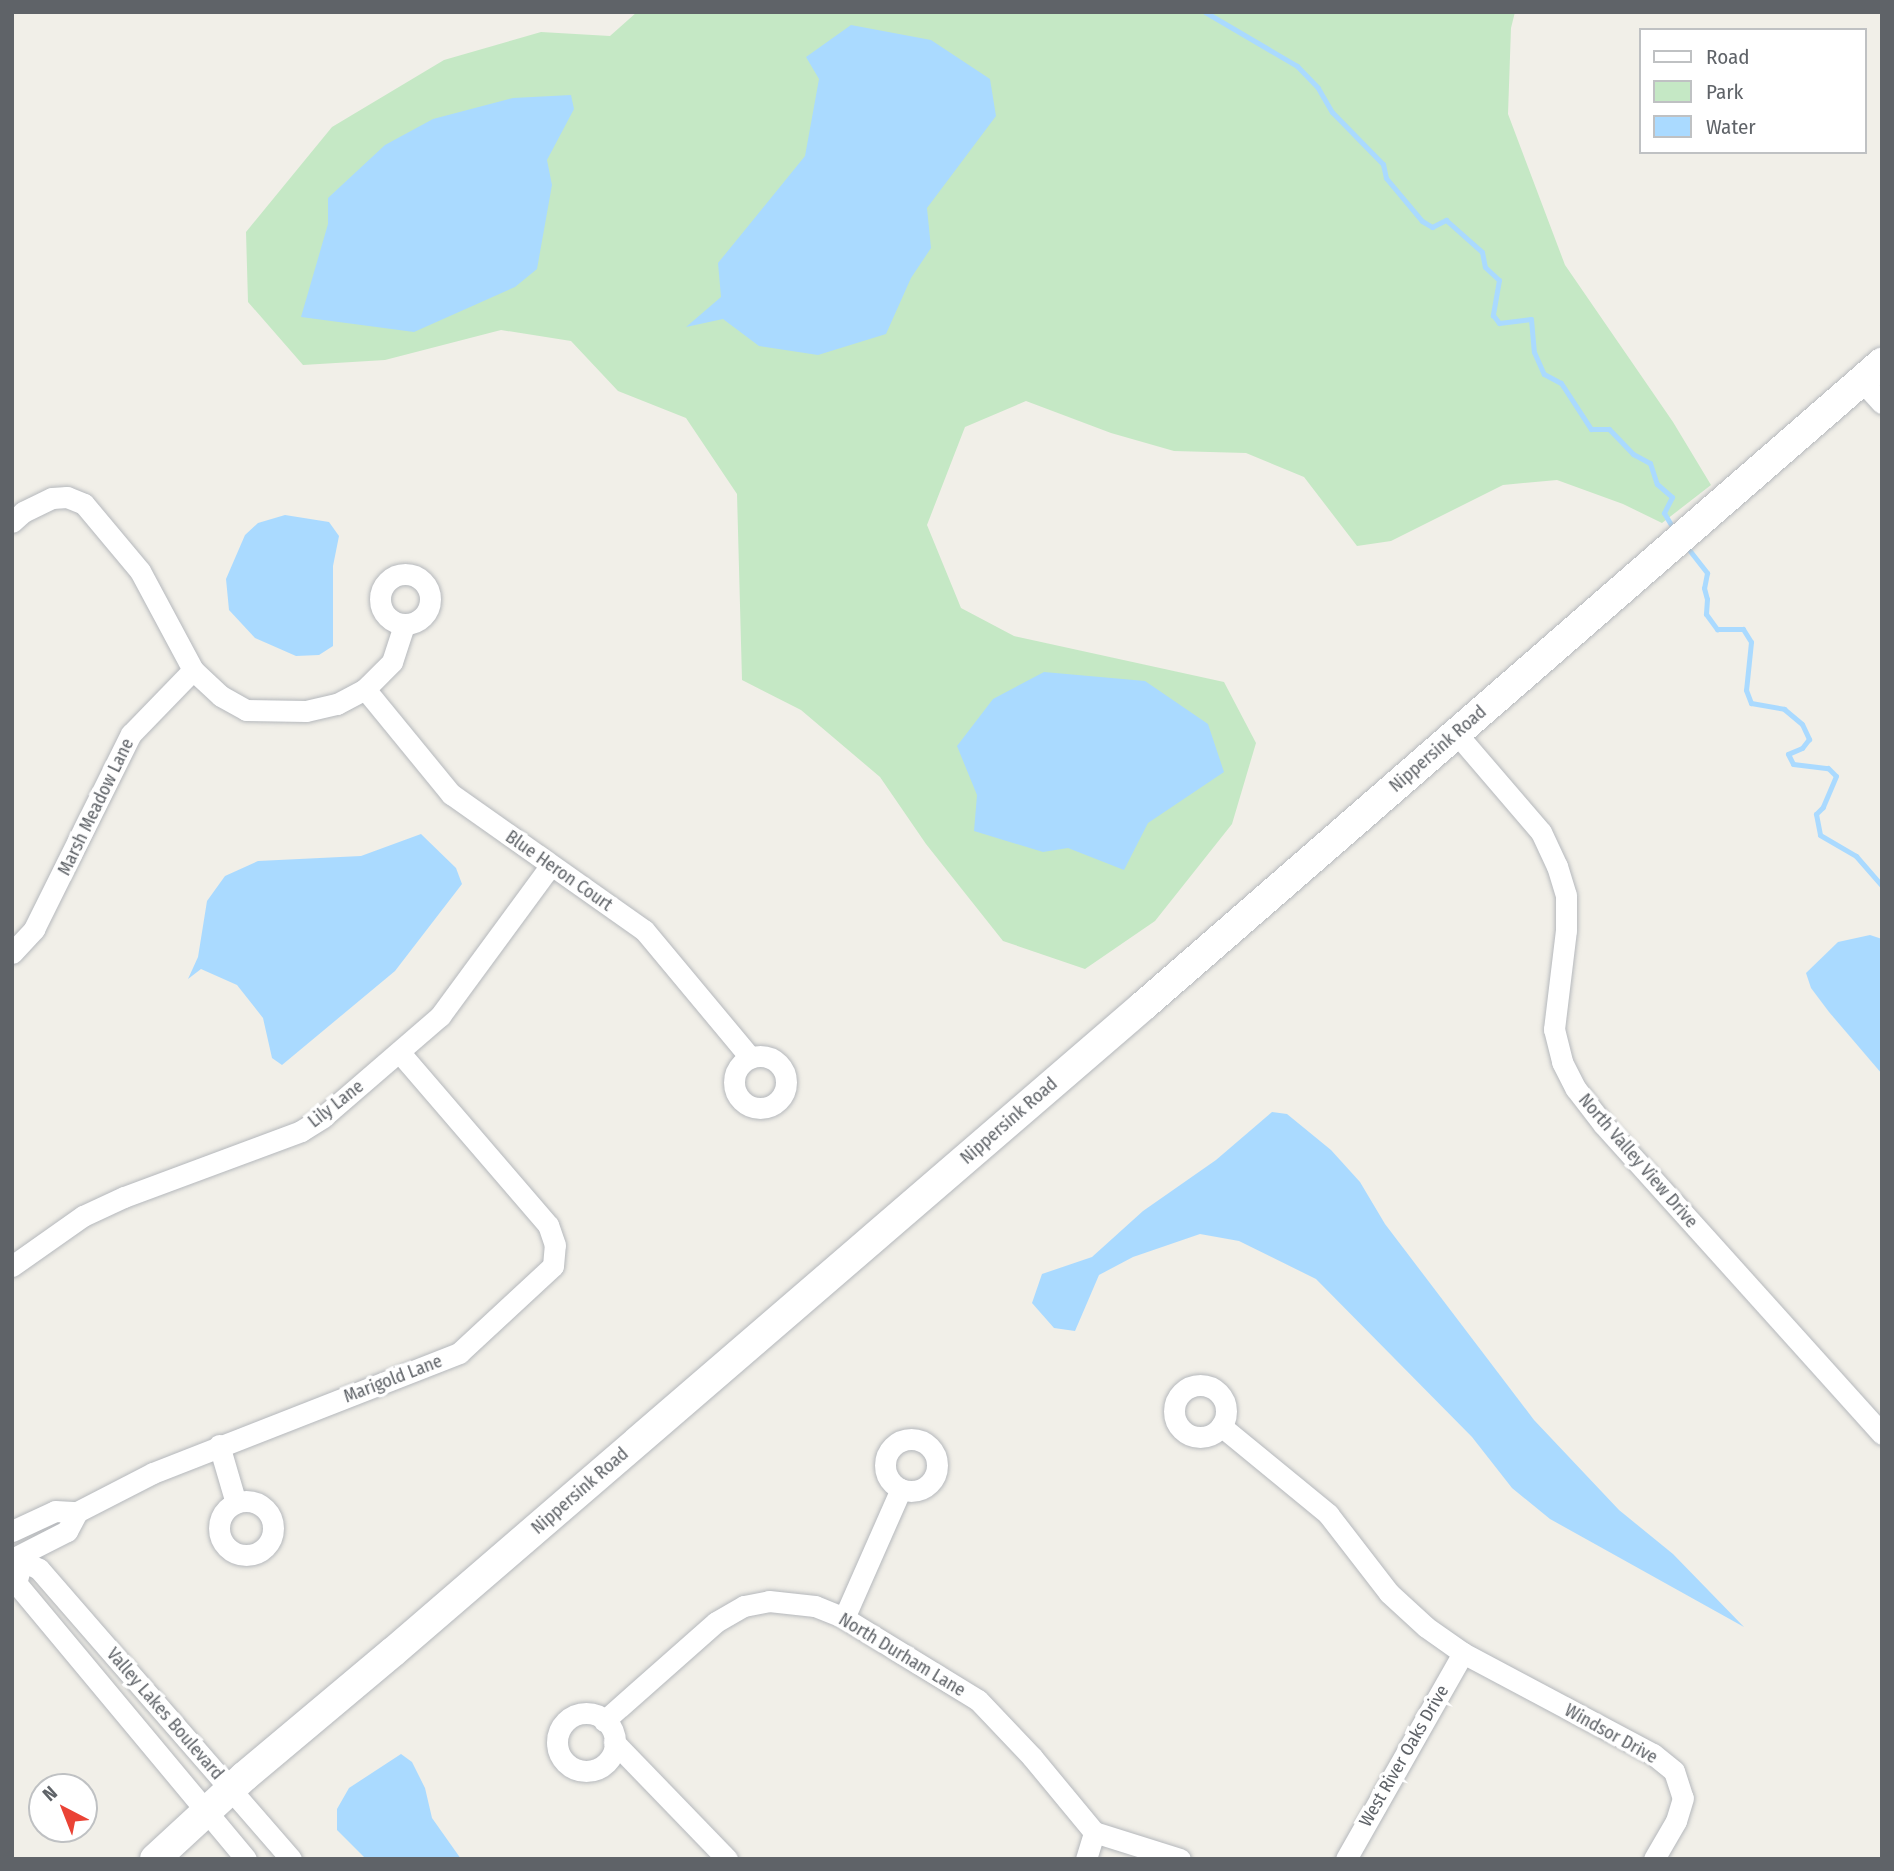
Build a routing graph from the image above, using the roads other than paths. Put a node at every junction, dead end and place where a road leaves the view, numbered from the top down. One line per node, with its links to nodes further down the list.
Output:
1 (1872, 372): 2 (street); 7 (street, Nippersink Road)
2 (1882, 403)
3 (12, 522): 5 (street)
4 (404, 625): 6 (street)
5 (193, 670): 6 (street); 9 (street, Marsh Meadow Lane)
6 (365, 689): 8 (street, Blue Heron Court)
7 (1456, 733): 14 (street, North Valley View Drive); 25 (street, Nippersink Road)
8 (550, 866): 10 (street, Lily Lane); 11 (street, Blue Heron Court)
9 (12, 953)
10 (400, 1054): 12 (street, Lily Lane); 15 (street, Marigold Lane)
11 (750, 1058)
12 (12, 1265)
13 (1221, 1426): 22 (street, Windsor Drive)
14 (1882, 1434)
15 (219, 1445): 17 (street); 18 (street, Marigold Lane)
16 (901, 1489): 21 (street)
17 (236, 1503)
18 (77, 1512): 19 (street); 20 (street, Marigold Lane)
19 (12, 1531)
20 (21, 1558): 25 (street, Valley Lakes Boulevard); 26 (street, Valley Lakes Boulevard)
21 (844, 1618): 23 (street, North Durham Lane); 27 (street, North Durham Lane)
22 (1463, 1653): 34 (street, West River Oaks Drive); 35 (street, Windsor Drive)
23 (604, 1721): 24 (street); 24 (street)
24 (614, 1742): 31 (street)
25 (231, 1789): 26 (street, Nippersink Road); 30 (street, Valley Lakes Boulevard)
26 (206, 1813): 28 (street, Nippersink Road); 29 (street, Valley Lakes Boulevard)
27 (1094, 1832): 32 (street); 33 (street)
28 (155, 1859)
29 (246, 1859)
30 (291, 1859)
31 (727, 1859)
32 (1086, 1859)
33 (1180, 1859)
34 (1346, 1859)
35 (1654, 1859)

